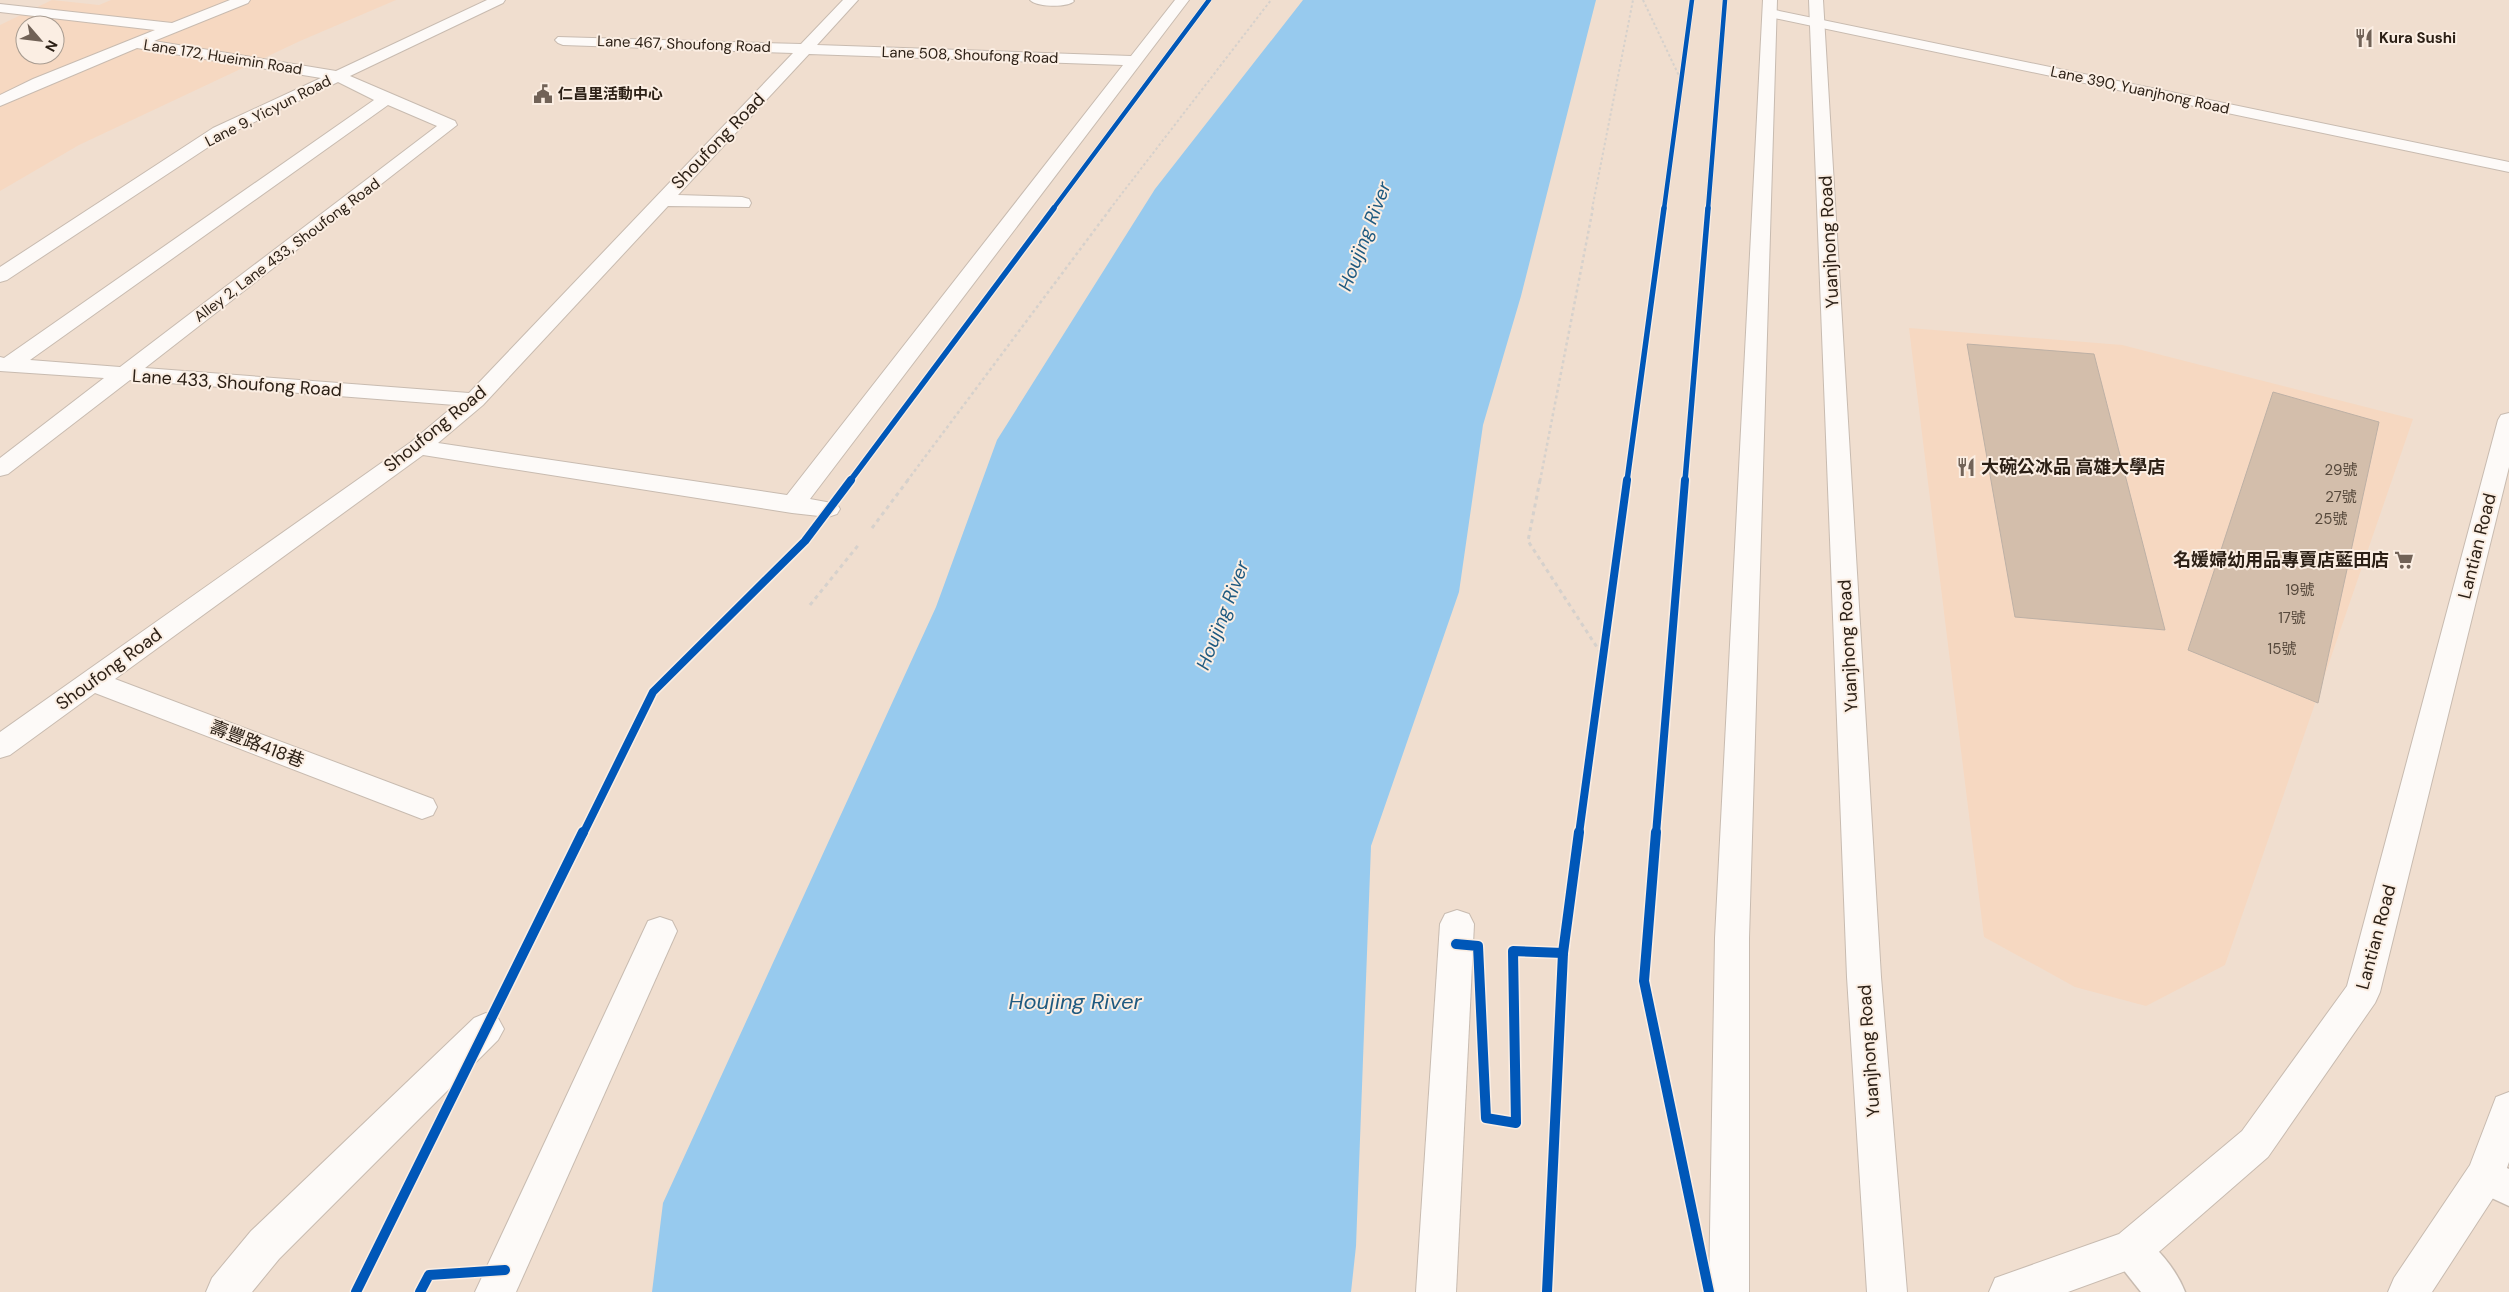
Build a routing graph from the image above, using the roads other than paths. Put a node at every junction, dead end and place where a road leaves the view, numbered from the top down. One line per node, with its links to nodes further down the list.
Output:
1 (243, 0): 10 (street)
2 (498, 0): 15 (street, Lane 9, Yicyun Road)
3 (851, 0): 13 (street, Shoufong Road)
4 (1037, 0): 6 (street)
5 (1182, 0): 14 (street)
6 (1067, 1)
7 (1770, 7): 9 (street, Lane 390, Yuanjhong Road); 43 (street)
8 (0, 8): 10 (street)
9 (1817, 12): 19 (street, Lane 390, Yuanjhong Road); 44 (street, Yuanjhong Road)
10 (172, 28): 12 (street)
11 (564, 40): 13 (street, Lane 467, Shoufong Road)
12 (136, 43): 15 (street, Lane 172, Hueimin Road); 17 (street)
13 (805, 49): 14 (street, Lane 508, Shoufong Road); 20 (street, Shoufong Road)
14 (1134, 61): 29 (street)
15 (338, 76): 16 (street, Lane 172, Hueimin Road); 22 (street, Lane 9, Yicyun Road)
16 (386, 99): 18 (street, Lane 172, Hueimin Road); 23 (street)
17 (0, 101)
18 (449, 125): 24 (street, Alley 2, Lane 433, Shoufong Road)
19 (2509, 167)
20 (661, 200): 21 (street); 25 (street, Shoufong Road)
21 (742, 203)
22 (0, 276)
23 (4, 365): 24 (street, Lane 433, Shoufong Road)
24 (124, 374): 25 (street, Lane 433, Shoufong Road); 28 (street, Alley 2, Lane 433, Shoufong Road)
25 (475, 400): 27 (street, Shoufong Road)
26 (2509, 420): 39 (street, Lantian Road)
27 (419, 447): 29 (street); 31 (street, Shoufong Road)
28 (0, 469)
29 (792, 505): 30 (street)
30 (828, 509)
31 (92, 681): 32 (street, Shoufong Road); 33 (street, 壽豐路418巷)
32 (0, 747)
33 (422, 807)
34 (1457, 924): 42 (street)
35 (660, 931): 41 (street)
36 (486, 1029): 40 (street)
37 (2509, 1109): 38 (street)
38 (2497, 1182): 47 (street)
39 (2131, 1250): 45 (street, Lantian Road); 46 (lane)
40 (226, 1292)
41 (496, 1292)
42 (1436, 1292)
43 (1729, 1292)
44 (1887, 1292)
45 (2009, 1292)
46 (2166, 1292)
47 (2408, 1292)

